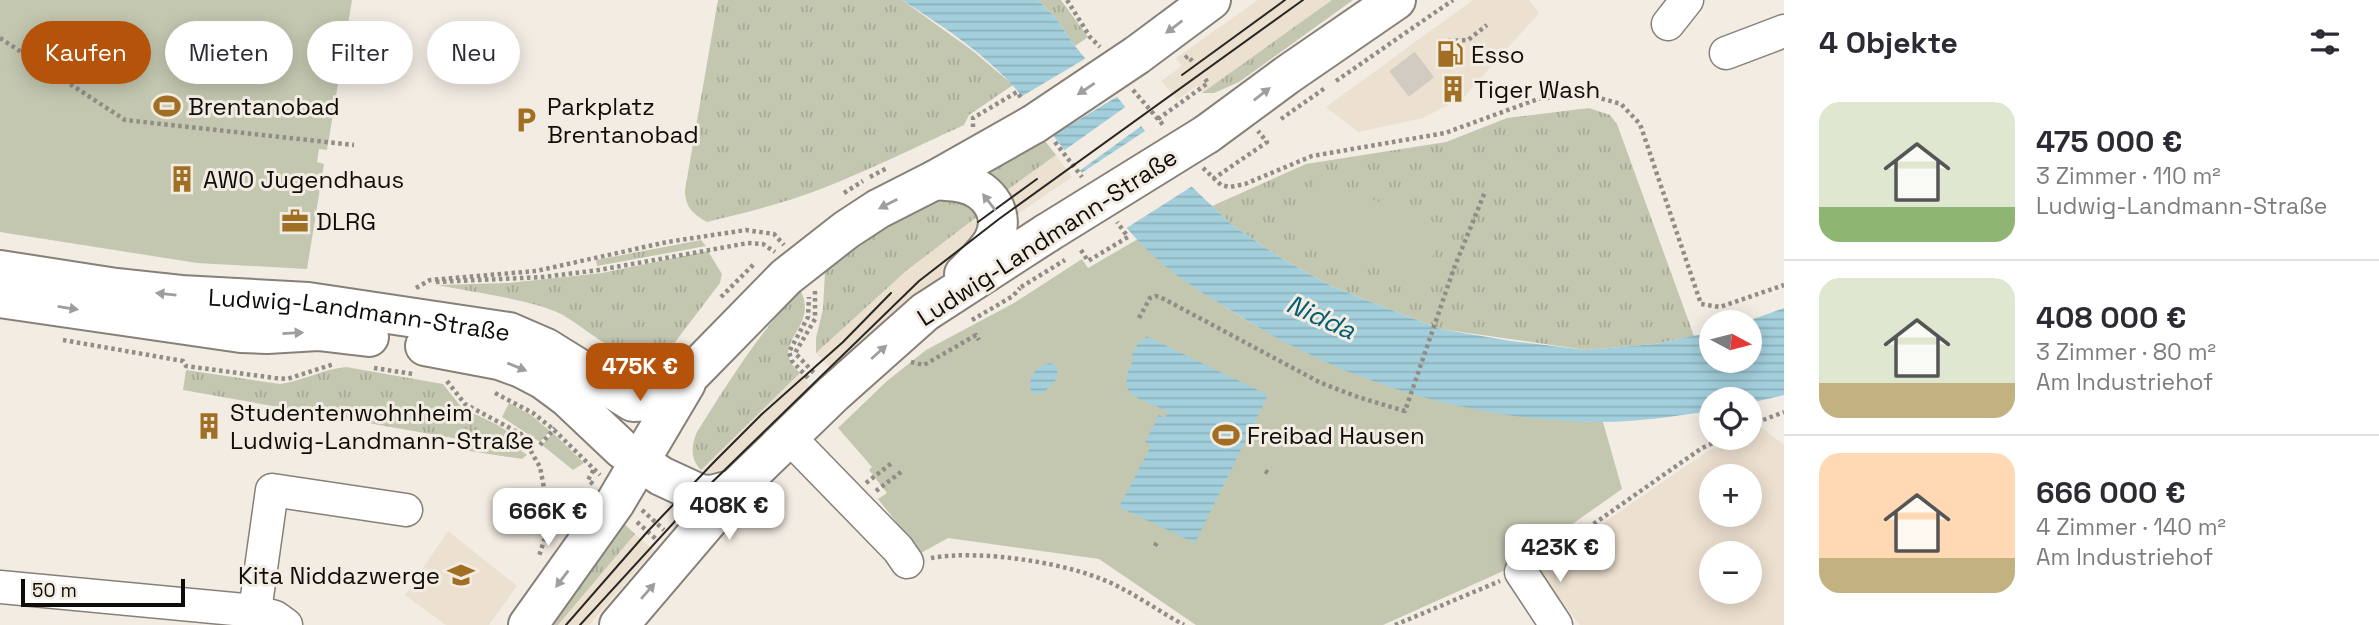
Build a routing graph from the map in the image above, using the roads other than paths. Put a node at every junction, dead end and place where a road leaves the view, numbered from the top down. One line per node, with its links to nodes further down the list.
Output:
1 (1211, 0): 5 (main road, Ludwig-Landmann-Straße, one-way to 5, bridge)
2 (1396, 0): 8 (main road, Ludwig-Landmann-Straße, one-way to 2, bridge)
3 (1784, 32): 4 (street)
4 (1726, 52)
5 (935, 180): 8 (main road, one-way to 5); 9 (main road, Ludwig-Landmann-Straße, one-way to 9)
6 (0, 270): 10 (main road, Ludwig-Landmann-Straße, one-way to 6)
7 (0, 298): 12 (main road, Ludwig-Landmann-Straße, one-way to 12)
8 (925, 312): 11 (main road, Ludwig-Landmann-Straße, one-way to 8)
9 (740, 325): 10 (main road, Ludwig-Landmann-Straße); 13 (main road)
10 (693, 372): 12 (main road, Ludwig-Landmann-Straße)
11 (789, 437): 14 (main road, Ludwig-Landmann-Straße); 16 (street)
12 (640, 463): 13 (main road, Ludwig-Landmann-Straße); 21 (main road, one-way to 21)
13 (683, 487): 14 (main road, Ludwig-Landmann-Straße)
14 (735, 489): 22 (main road, one-way to 14)
15 (406, 510): 19 (street)
16 (907, 562)
17 (1521, 572): 23 (street)
18 (0, 587): 19 (street)
19 (255, 611): 20 (street)
20 (286, 625)
21 (528, 625)
22 (619, 625)
23 (1556, 625)

